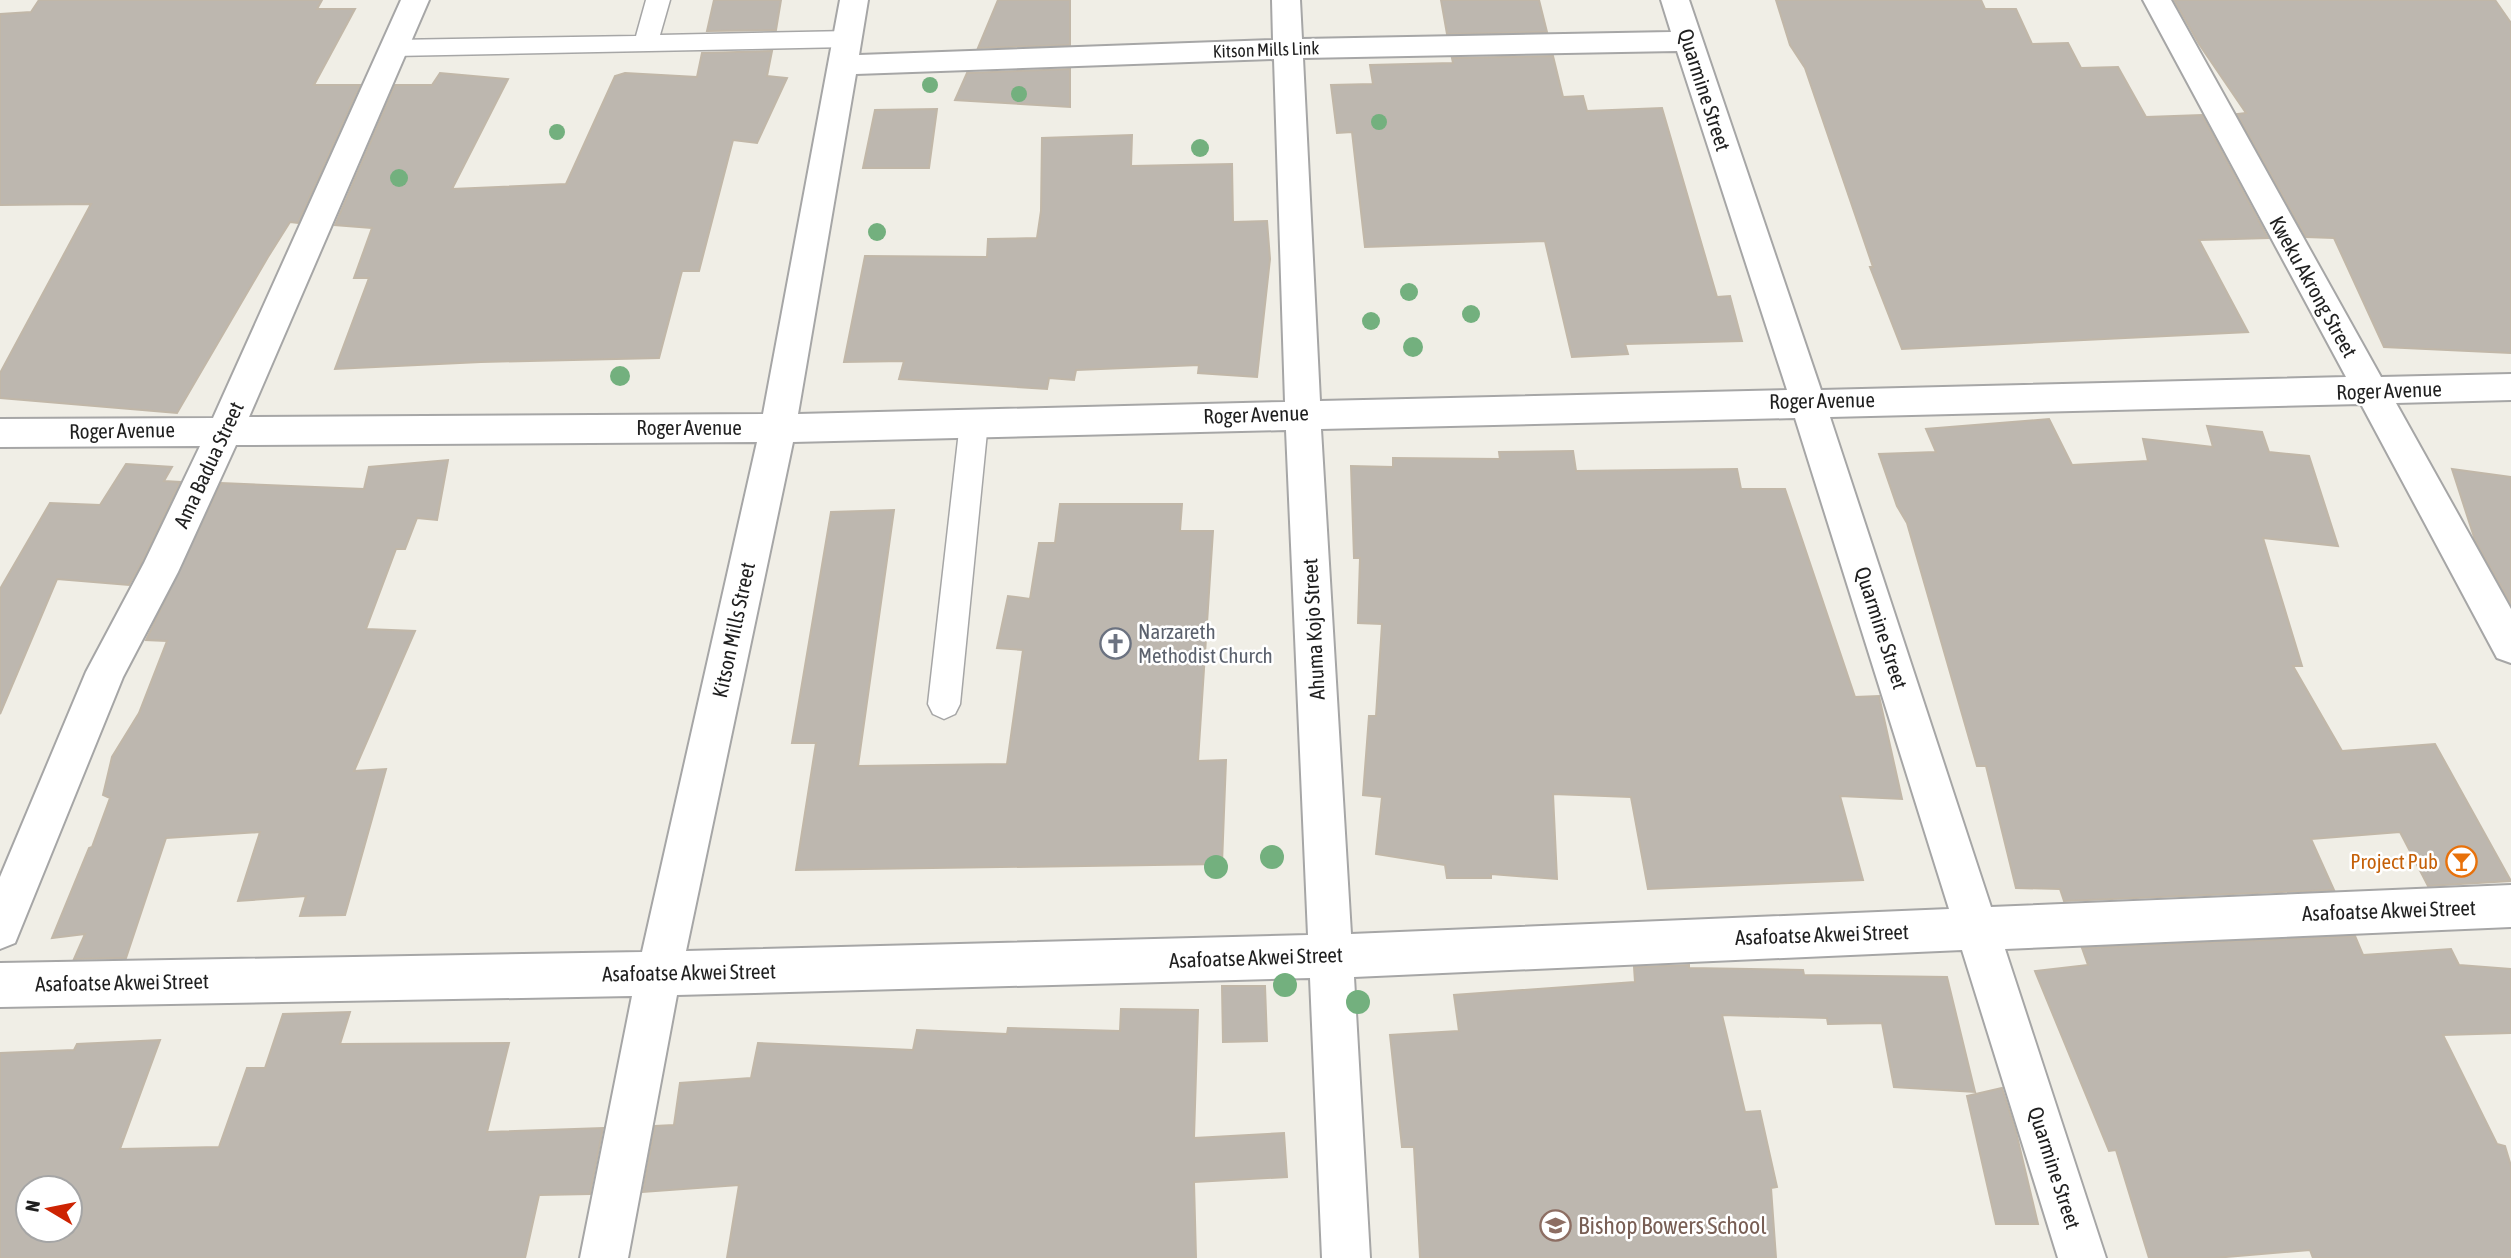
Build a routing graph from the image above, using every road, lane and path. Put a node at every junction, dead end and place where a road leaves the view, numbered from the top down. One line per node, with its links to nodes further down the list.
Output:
1 (415, 0): 9 (street, Ama Badua Street)
2 (658, 0): 8 (lane)
3 (854, 0): 11 (street, Kitson Mills Street)
4 (1286, 0): 10 (street, Ahuma Kojo Street)
5 (1675, 0): 7 (street, Quarmine Street)
6 (2157, 0): 13 (street, Kweku Akrong Street)
7 (1687, 41): 10 (street, Kitson Mills Link); 14 (street, Quarmine Street)
8 (646, 43): 9 (lane); 11 (lane)
9 (394, 48): 18 (street, Ama Badua Street)
10 (1288, 49): 11 (street, Kitson Mills Link); 15 (street, Ahuma Kojo Street)
11 (847, 52): 17 (street, Kitson Mills Street)
12 (2511, 387): 13 (street, Roger Avenue)
13 (2370, 392): 14 (street, Roger Avenue); 20 (street, Kweku Akrong Street)
14 (1808, 402): 15 (street, Roger Avenue); 24 (street, Quarmine Street)
15 (1303, 413): 16 (street, Roger Avenue); 25 (street, Ahuma Kojo Street)
16 (974, 422): 17 (street, Roger Avenue); 21 (lane)
17 (778, 428): 18 (street, Roger Avenue); 26 (street, Kitson Mills Street)
18 (226, 429): 19 (street, Roger Avenue); 23 (street, Ama Badua Street)
19 (0, 433)
20 (2511, 646)
21 (944, 704)
22 (2511, 906): 24 (street, Asafoatse Akwei Street)
23 (0, 928)
24 (1978, 928): 25 (street, Asafoatse Akwei Street); 30 (street, Quarmine Street)
25 (1331, 956): 26 (street, Asafoatse Akwei Street); 29 (street, Ahuma Kojo Street)
26 (659, 974): 27 (street, Asafoatse Akwei Street); 28 (street, Kitson Mills Street)
27 (0, 985)
28 (604, 1258)
29 (1346, 1258)
30 (2082, 1258)

